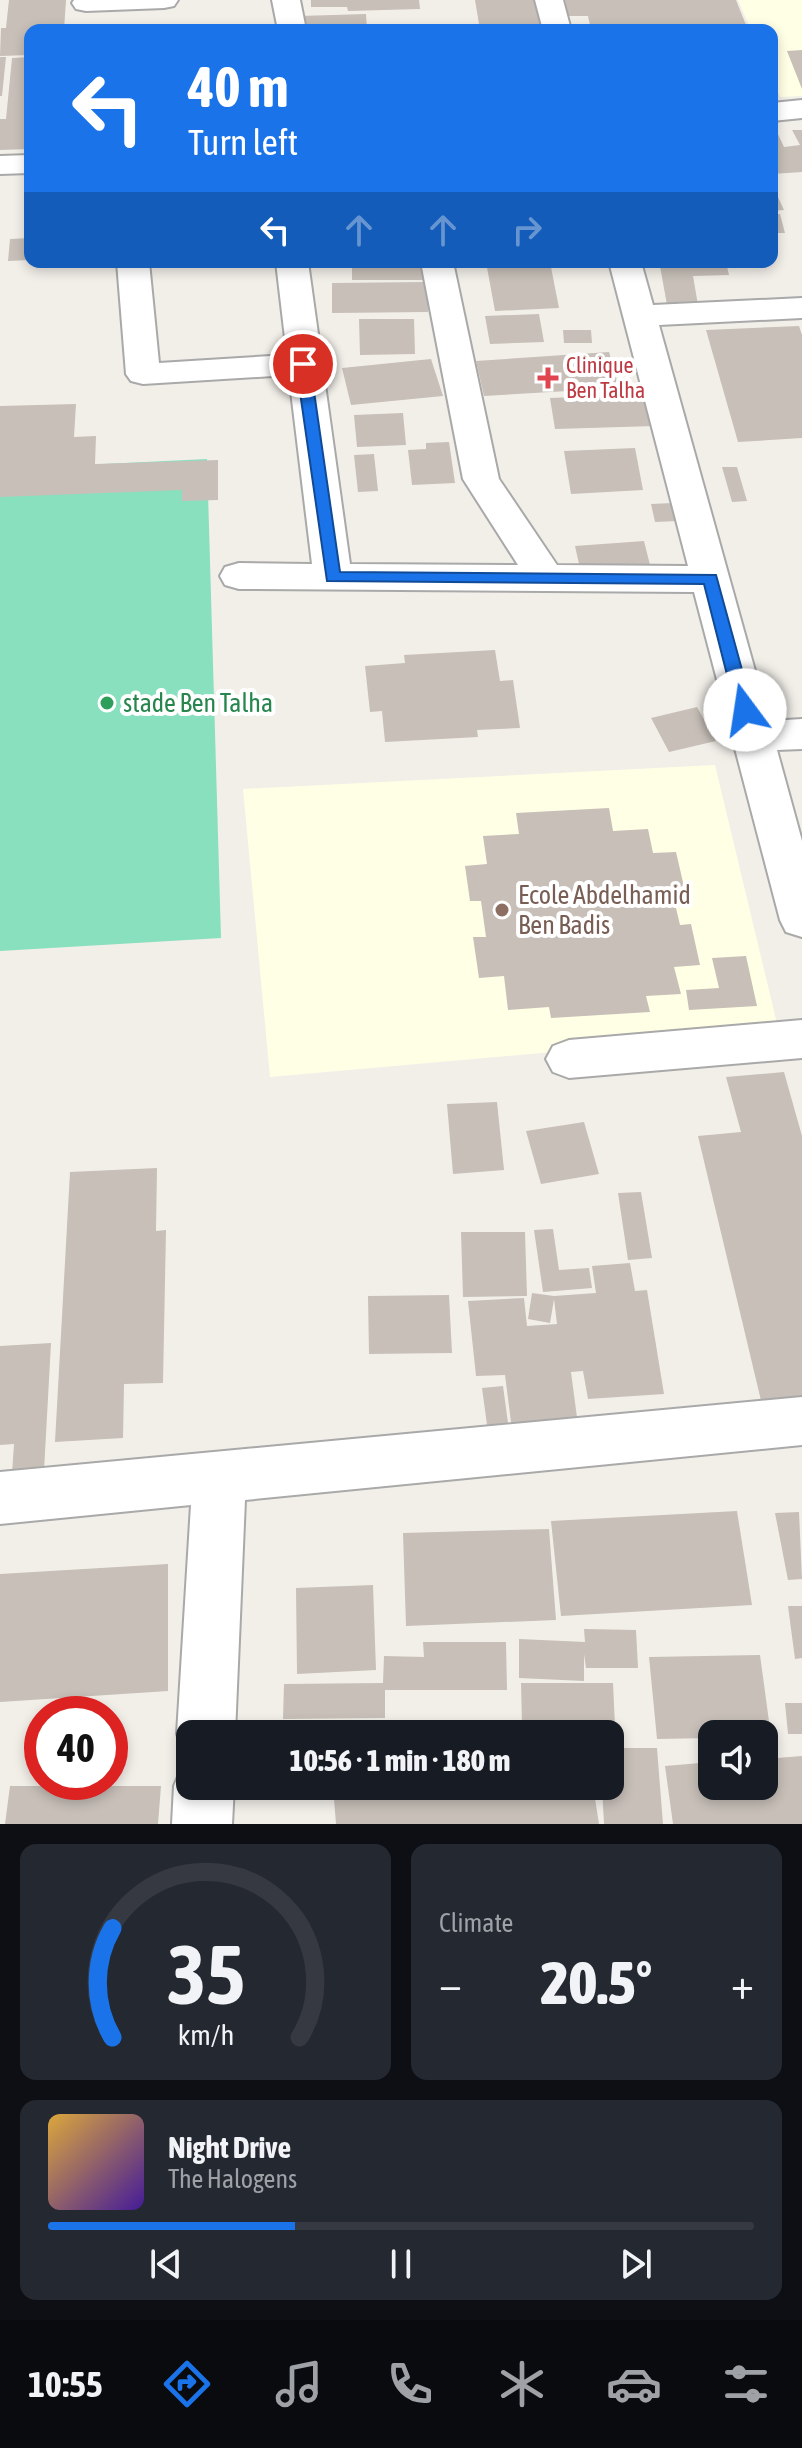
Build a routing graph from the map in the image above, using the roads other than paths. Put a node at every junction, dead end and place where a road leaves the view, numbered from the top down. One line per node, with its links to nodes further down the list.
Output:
1 (164, 0): 4 (street)
2 (286, 0): 5 (street)
3 (549, 0): 6 (street)
4 (86, 11)
5 (291, 24)
6 (555, 24)
7 (802, 109): 8 (street)
8 (778, 111)
9 (24, 164): 10 (street)
10 (0, 165)
11 (134, 268): 17 (street)
12 (293, 268): 17 (street)
13 (438, 268): 20 (street)
14 (627, 268): 16 (street)
15 (802, 308): 16 (street)
16 (642, 316): 21 (street)
17 (303, 364): 19 (street)
18 (239, 576): 19 (street)
19 (333, 577): 20 (street)
20 (546, 579): 21 (street)
21 (711, 579): 23 (street)
22 (802, 734): 23 (street)
23 (752, 737): 24 (street)
24 (802, 920)
25 (802, 1039): 26 (street)
26 (569, 1059)
27 (802, 1421): 28 (street)
28 (219, 1478): 29 (street); 30 (street)
29 (0, 1498)
30 (207, 1720)
31 (203, 1800): 32 (street)
32 (202, 1824)

